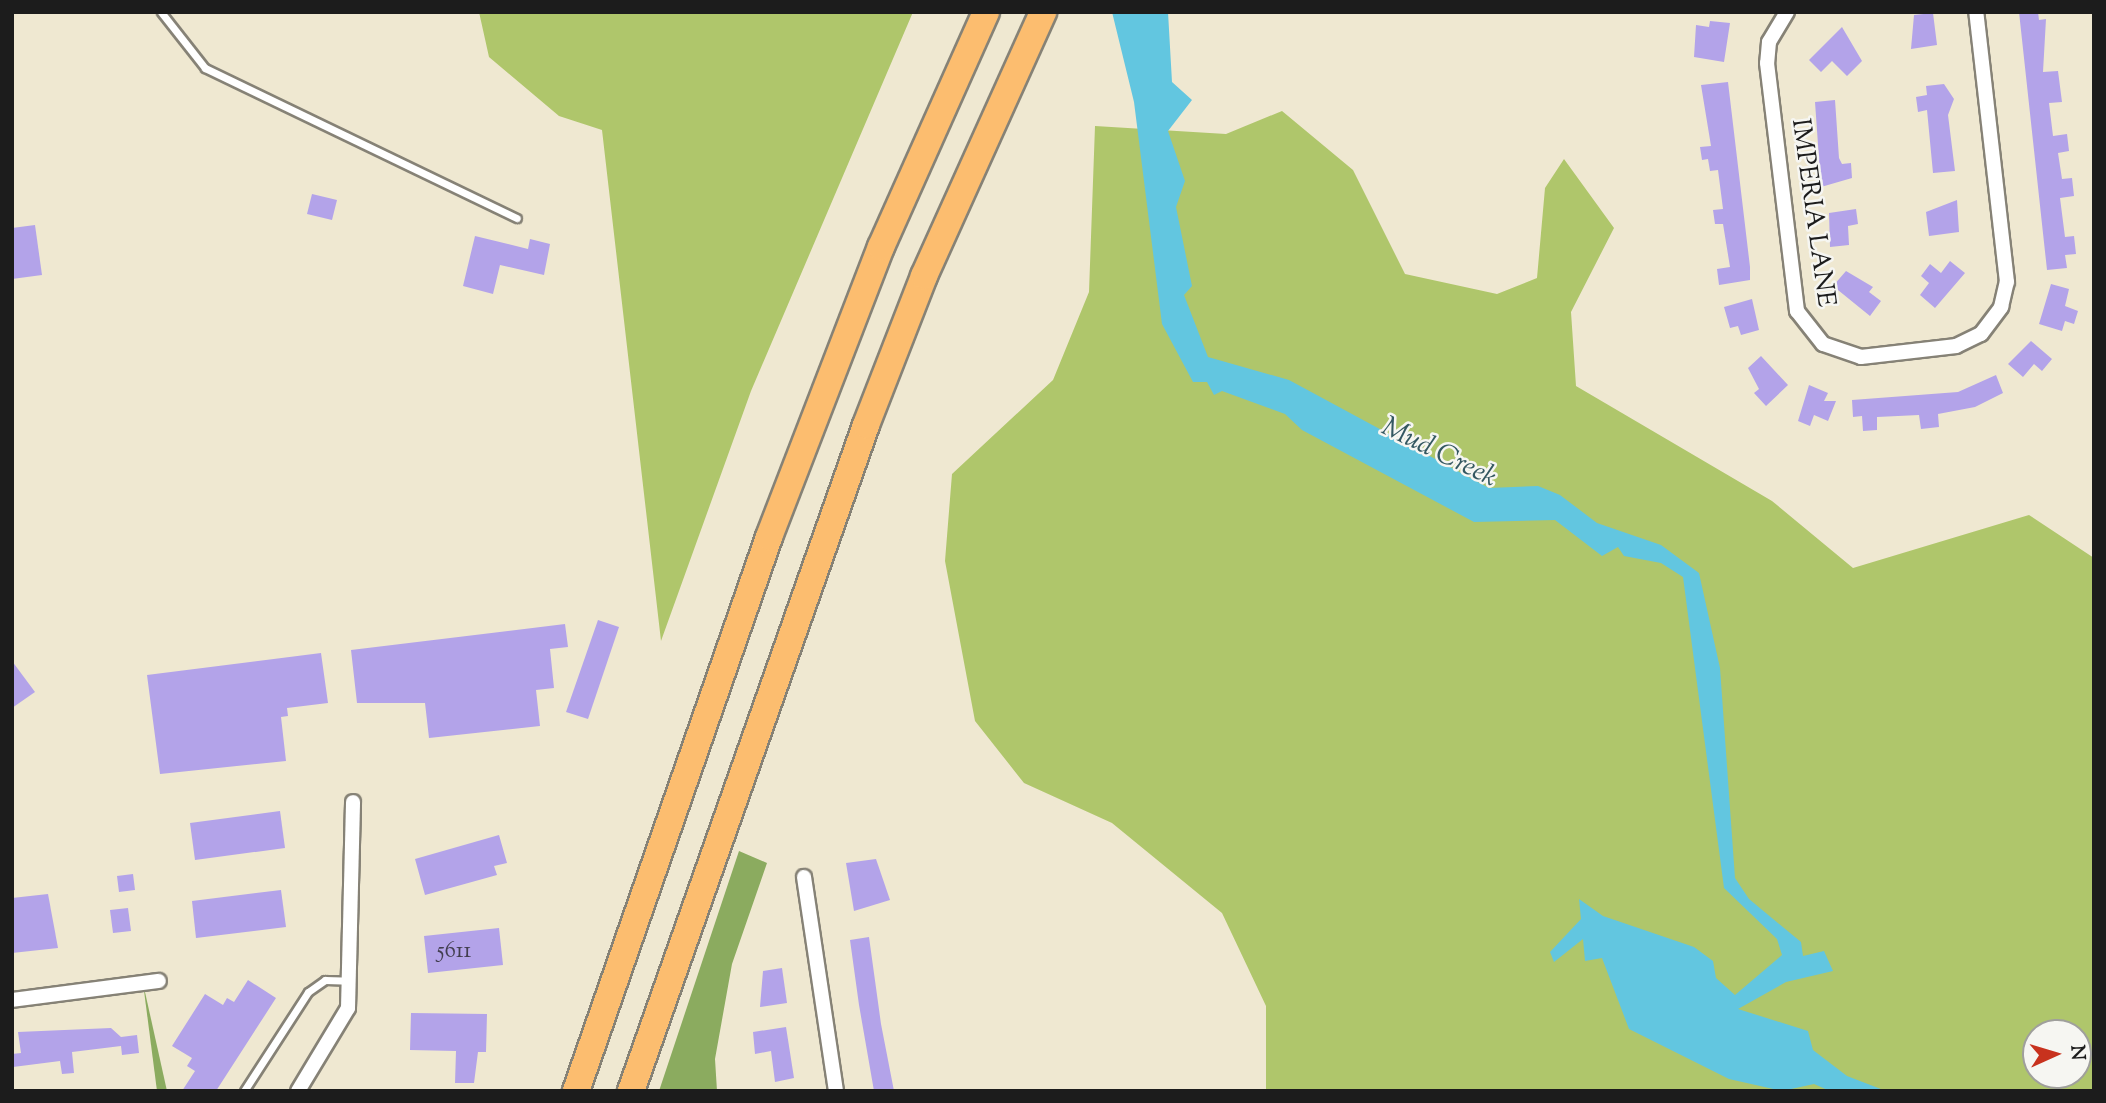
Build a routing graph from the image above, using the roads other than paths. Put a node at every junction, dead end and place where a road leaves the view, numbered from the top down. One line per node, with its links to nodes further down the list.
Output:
1 (161, 12): 6 (lane)
2 (986, 12): 14 (highway)
3 (1043, 12): 15 (highway)
4 (1787, 12): 5 (street, IMPERIA LANE)
5 (1976, 12)
6 (517, 218)
7 (353, 802): 10 (street)
8 (804, 877): 16 (street)
9 (159, 981): 11 (street)
10 (352, 981): 12 (lane); 13 (street)
11 (12, 1000)
12 (244, 1091)
13 (298, 1091)
14 (576, 1091)
15 (631, 1091)
16 (836, 1091)

